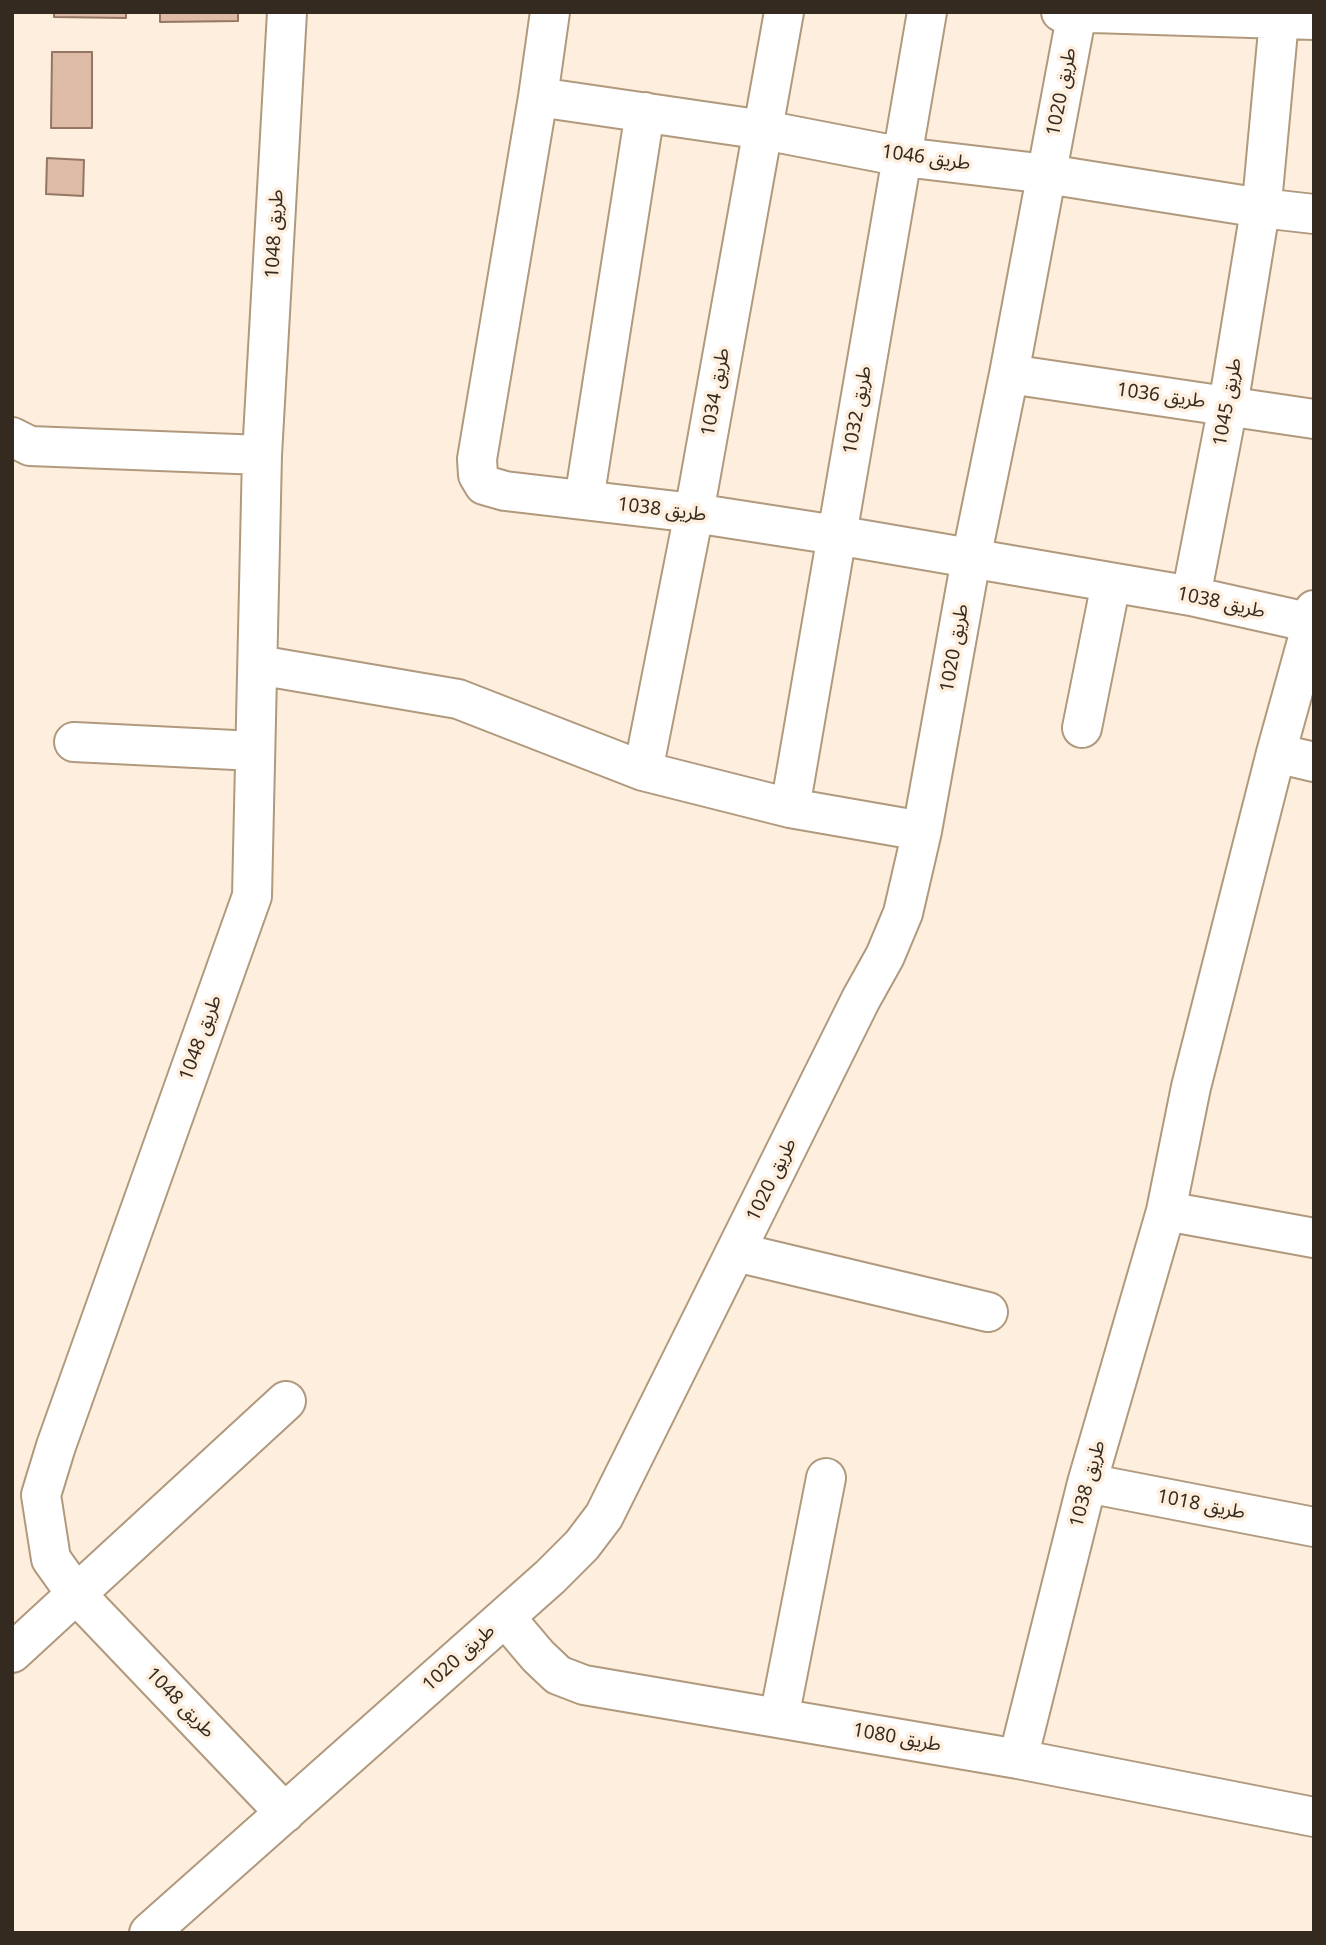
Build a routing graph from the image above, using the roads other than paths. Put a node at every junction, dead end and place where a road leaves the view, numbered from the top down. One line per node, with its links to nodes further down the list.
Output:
1 (287, 12): 18 (street, طريق 1048)
2 (550, 12): 7 (street, طريق 1038)
3 (784, 12): 9 (street, طريق 1034)
4 (927, 12): 10 (street, طريق 1032)
5 (1072, 13): 6 (street); 11 (street, طريق 1020)
6 (1296, 20): 12 (street, طريق 1045)
7 (538, 97): 8 (street, طريق 1046); 19 (street, طريق 1038)
8 (645, 113): 9 (street, طريق 1046); 19 (street)
9 (764, 130): 10 (street, طريق 1046); 20 (street, طريق 1034)
10 (903, 157): 11 (street, طريق 1046); 21 (street, طريق 1032)
11 (1047, 174): 12 (street, طريق 1046); 14 (street, طريق 1020)
12 (1261, 208): 13 (street, طريق 1046); 15 (street, طريق 1045)
13 (1314, 214)
14 (1009, 374): 15 (street, طريق 1036); 22 (street, طريق 1020)
15 (1228, 406): 16 (street, طريق 1036); 24 (street, طريق 1045)
16 (1314, 419)
17 (12, 437): 18 (street)
18 (262, 455): 26 (street, طريق 1048)
19 (584, 500): 20 (street, طريق 1038)
20 (694, 513): 21 (street, طريق 1038); 32 (street, طريق 1034)
21 (836, 535): 22 (street, طريق 1038); 33 (street, طريق 1032)
22 (971, 559): 23 (street, طريق 1038); 34 (street, طريق 1020)
23 (1111, 583): 24 (street, طريق 1038); 27 (street)
24 (1191, 596): 25 (street, طريق 1038)
25 (1313, 616): 30 (street, طريق 1038)
26 (258, 666): 29 (street, طريق 1048); 32 (street)
27 (1082, 727)
28 (74, 742): 29 (street)
29 (256, 751): 43 (street, طريق 1048)
30 (1276, 753): 31 (street); 35 (street, طريق 1038)
31 (1314, 762)
32 (643, 771): 33 (street)
33 (789, 808): 34 (street)
34 (922, 831): 37 (street, طريق 1020)
35 (1167, 1211): 36 (street); 41 (street, طريق 1038)
36 (1314, 1237)
37 (736, 1252): 38 (street); 44 (street, طريق 1020)
38 (988, 1312)
39 (286, 1401): 43 (street)
40 (826, 1478): 46 (street)
41 (1087, 1483): 42 (street, طريق 1018); 47 (street, طريق 1038)
42 (1314, 1527)
43 (76, 1594): 45 (street); 48 (street, طريق 1048)
44 (505, 1617): 46 (street, طريق 1080); 48 (street, طريق 1020)
45 (12, 1653)
46 (779, 1718): 47 (street, طريق 1080)
47 (1018, 1759): 49 (street, طريق 1080)
48 (285, 1813): 50 (street, طريق 1020)
49 (1314, 1817)
50 (159, 1930)

